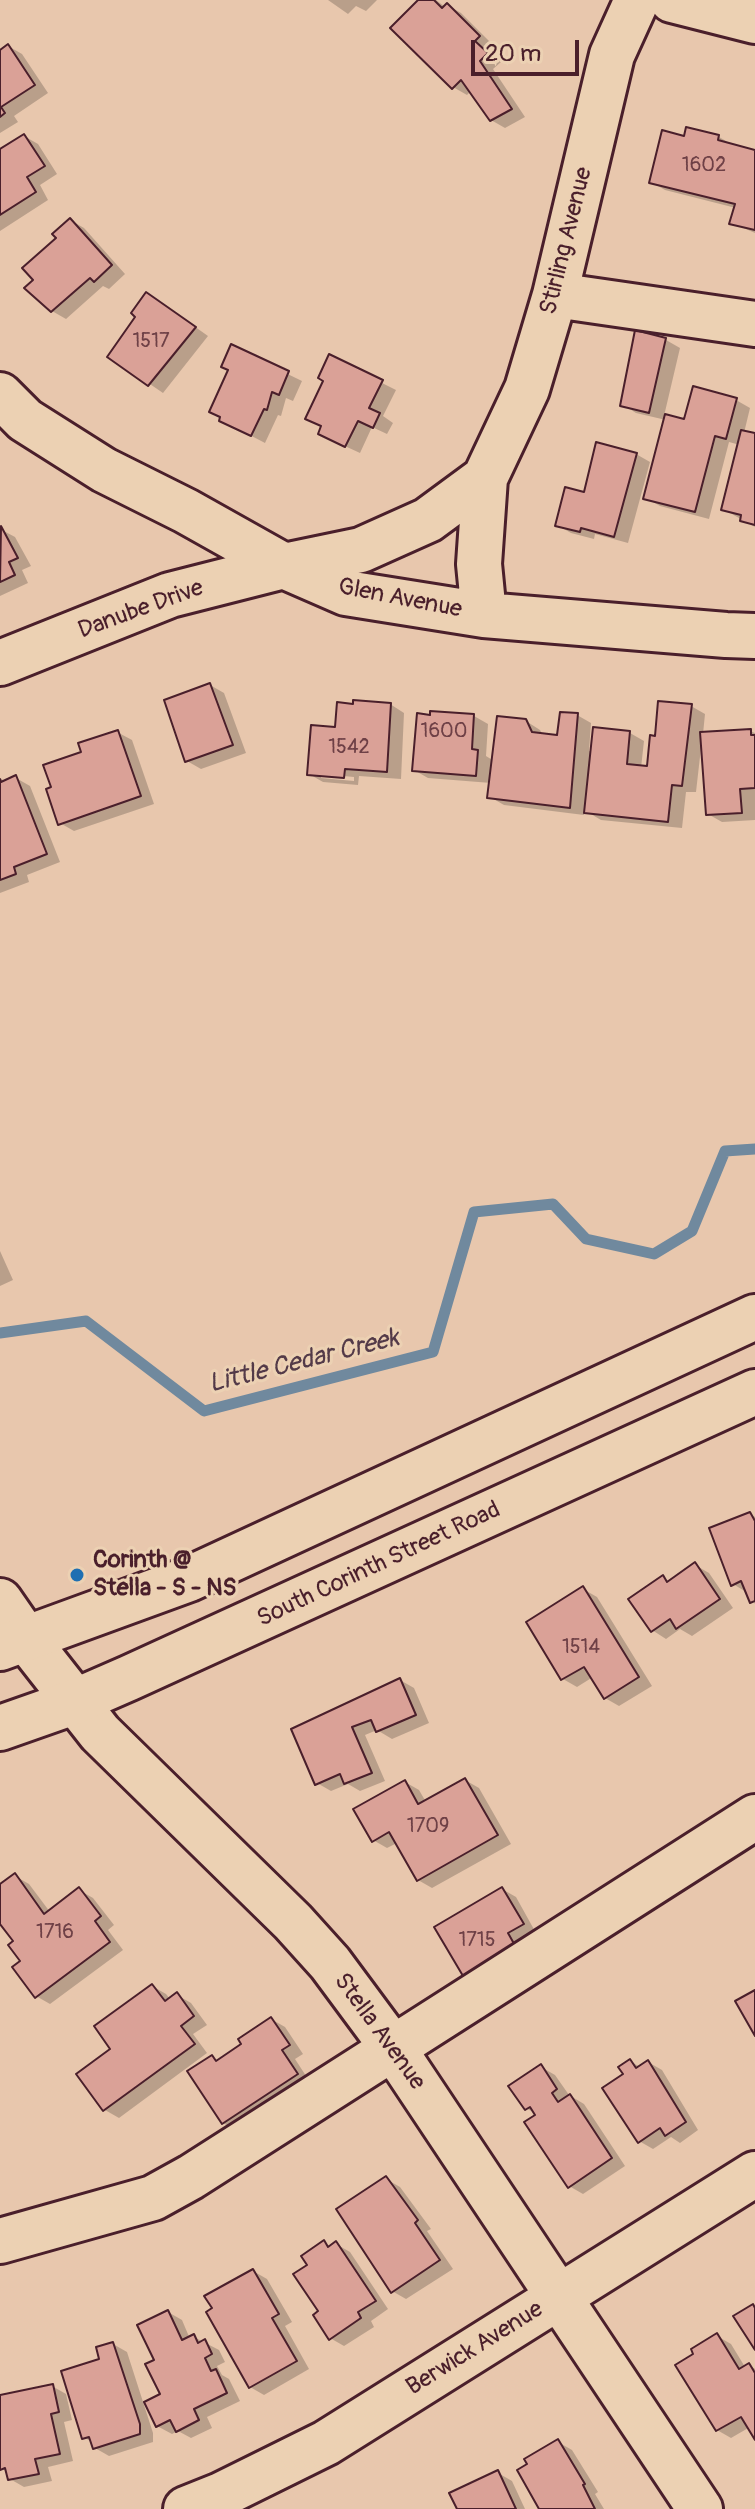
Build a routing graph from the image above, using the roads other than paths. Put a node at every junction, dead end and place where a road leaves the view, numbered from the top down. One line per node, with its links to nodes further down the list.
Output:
1 (637, 0): 4 (street, Stirling Avenue)
2 (672, 0): 3 (street)
3 (755, 21)
4 (555, 295): 5 (street); 7 (street, Stirling Avenue)
5 (755, 324)
6 (0, 395): 8 (street, Glen Avenue)
7 (485, 478): 8 (street, Stirling Avenue); 9 (street, Stirling Avenue)
8 (284, 566): 9 (street, Glen Avenue); 11 (street, Danube Drive)
9 (484, 615): 10 (street, Glen Avenue)
10 (755, 636)
11 (0, 663)
12 (755, 1317): 15 (street)
13 (755, 1392): 16 (street, South Corinth Street Road)
14 (0, 1601): 15 (street, Stella Avenue)
15 (13, 1644): 16 (street, Stella Avenue)
16 (74, 1702): 17 (street, South Corinth Street Road); 19 (street, Stella Avenue)
17 (0, 1728)
18 (755, 1817): 19 (street)
19 (393, 2048): 21 (street); 22 (street, Stella Avenue)
20 (755, 2174): 22 (street, Berwick Avenue)
21 (0, 2241)
22 (559, 2296): 23 (street, Berwick Avenue); 24 (street, Stella Avenue)
23 (186, 2509)
24 (700, 2509)

